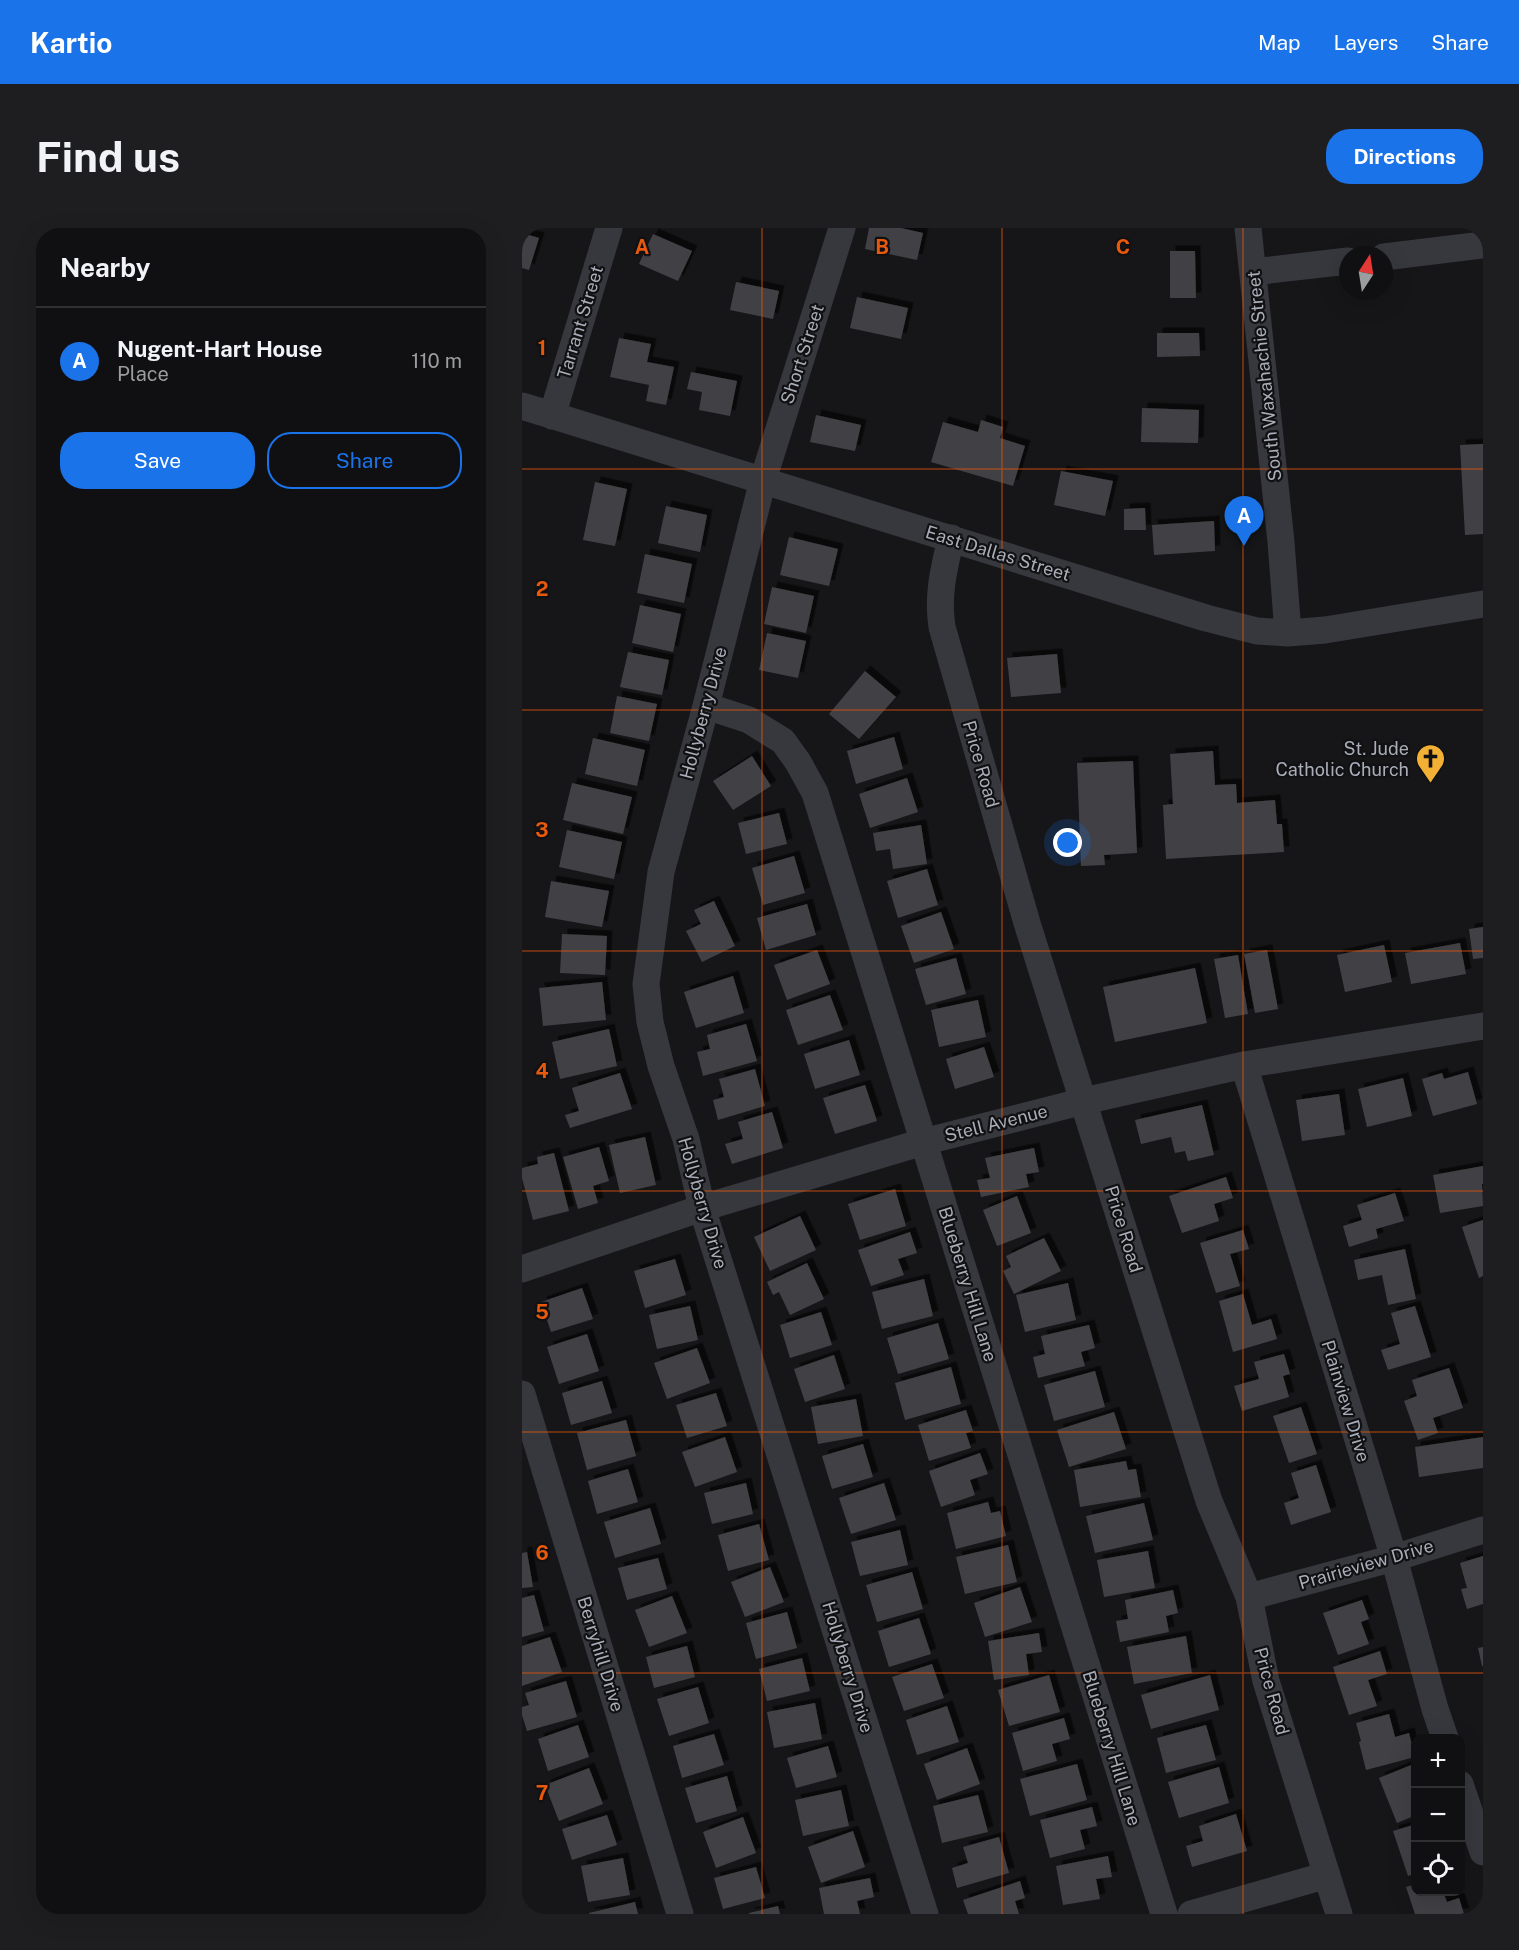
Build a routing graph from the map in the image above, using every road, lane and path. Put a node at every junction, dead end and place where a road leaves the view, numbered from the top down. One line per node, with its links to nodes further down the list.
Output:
1 (609, 228): 9 (street, Tarrant Street)
2 (842, 228): 10 (street, Short Street)
3 (1248, 228): 7 (street, South Waxahachie Street)
4 (1483, 245): 5 (street)
5 (1393, 256)
6 (1339, 262): 7 (street)
7 (1253, 272): 13 (street, South Waxahachie Street)
8 (522, 406): 9 (street, East Dallas Street)
9 (552, 416): 10 (street, East Dallas Street)
10 (763, 480): 11 (street, East Dallas Street); 14 (street, Hollyberry Drive)
11 (951, 538): 13 (street, East Dallas Street); 17 (street, Price Road)
12 (1483, 604): 13 (street, East Dallas Street)
13 (1288, 633)
14 (706, 706): 18 (street, Blueberry Hill Lane); 19 (street, Hollyberry Drive)
15 (1483, 1026): 16 (street, Stell Avenue)
16 (1244, 1065): 17 (street, Stell Avenue); 23 (street, Plainview Drive)
17 (1084, 1101): 18 (street, Stell Avenue); 24 (street, Price Road)
18 (923, 1142): 19 (street, Stell Avenue); 31 (street, Blueberry Hill Lane)
19 (702, 1208): 20 (street, Stell Avenue); 30 (street, Hollyberry Drive)
20 (522, 1269)
21 (522, 1394): 29 (street, Berryhill Drive)
22 (1483, 1530): 23 (street, Prairieview Drive)
23 (1394, 1558): 24 (street, Prairieview Drive); 25 (street, Plainview Drive)
24 (1249, 1597): 28 (street, Price Road)
25 (1444, 1734)
26 (1462, 1788): 27 (street)
27 (1483, 1852)
28 (1327, 1875): 32 (street); 33 (street, Price Road)
29 (680, 1914)
30 (925, 1914)
31 (1164, 1914)
32 (1191, 1914)
33 (1339, 1914)

